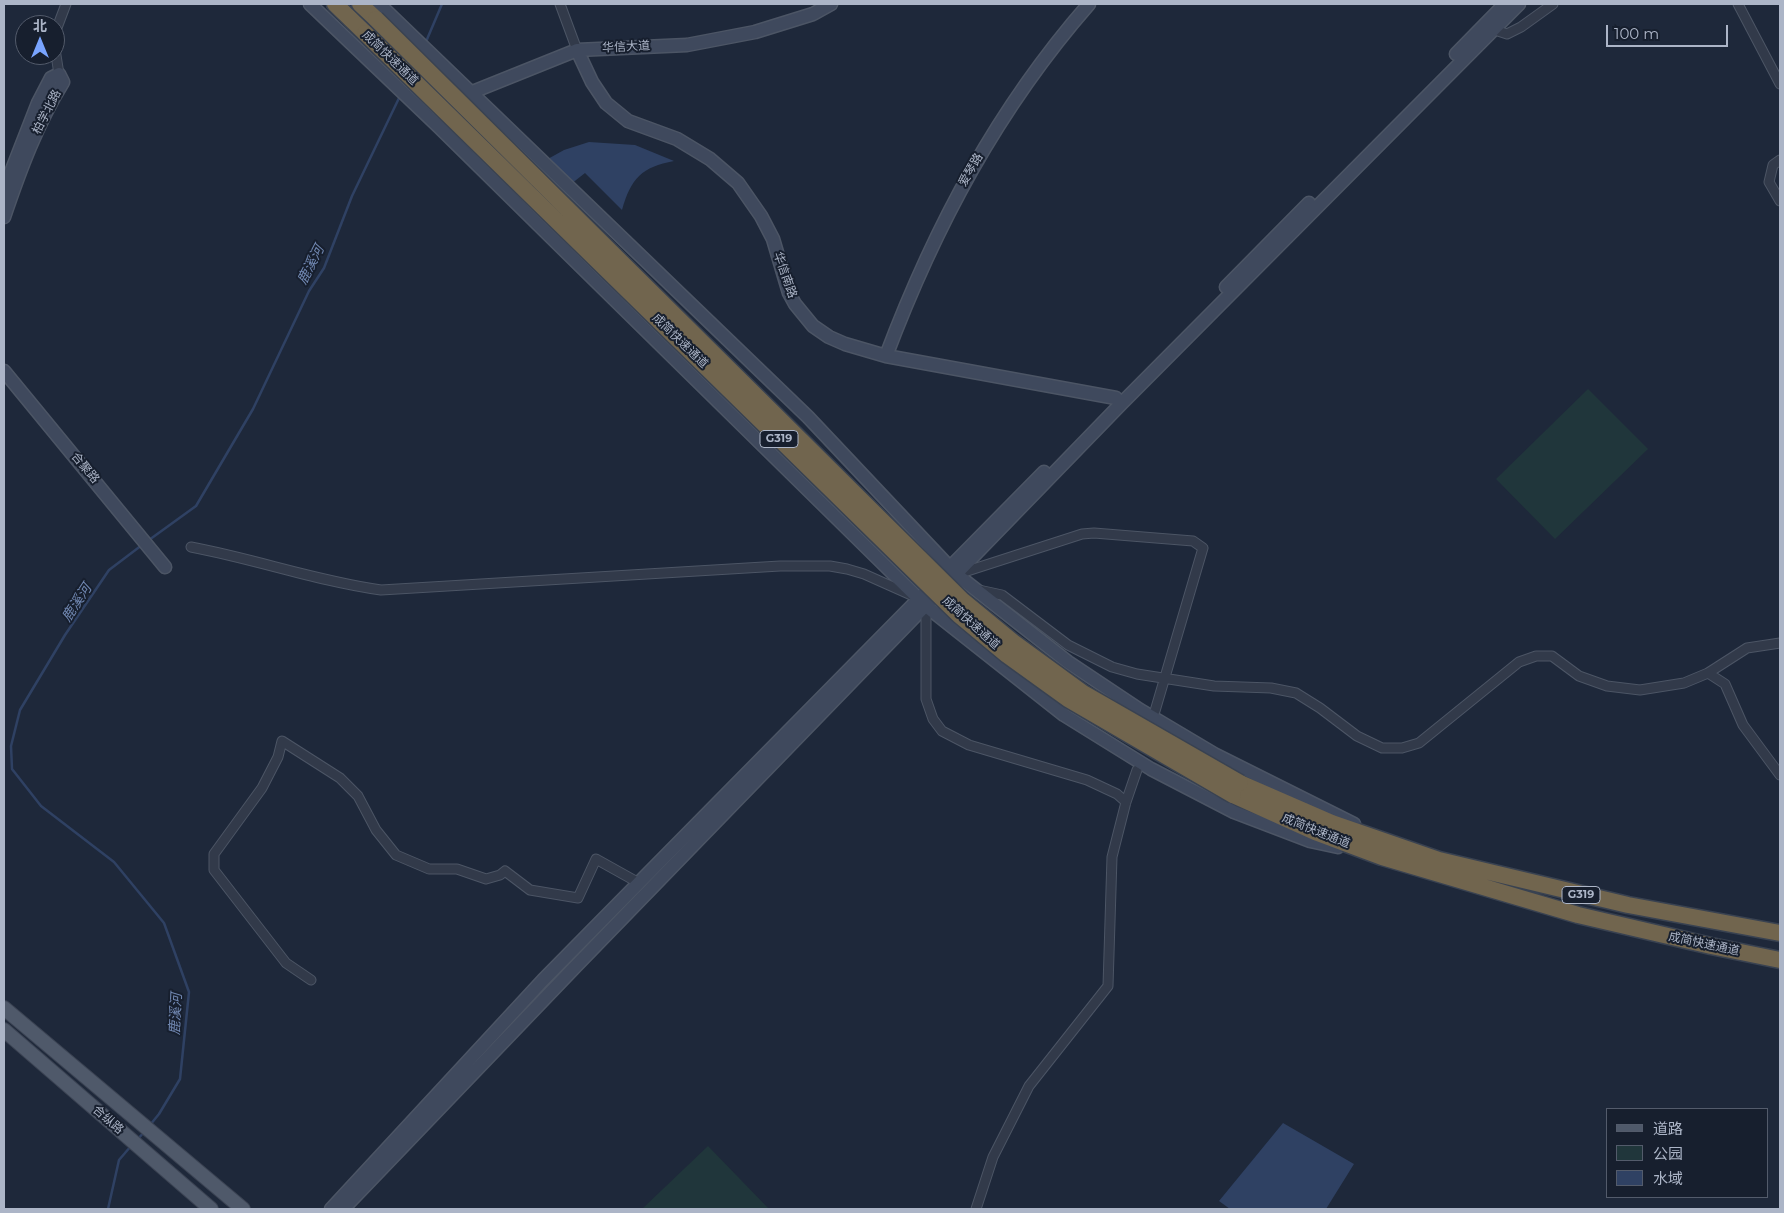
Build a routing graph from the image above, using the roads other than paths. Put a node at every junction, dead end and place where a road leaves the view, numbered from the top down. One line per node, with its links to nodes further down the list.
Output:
1 (310, 4): 18 (street)
2 (335, 4): 37 (highway, 成简快速通道 / G319, bridge)
3 (360, 4): 11 (highway, 成简快速通道 / G319)
4 (560, 4): 13 (street)
5 (831, 4): 13 (street, 华信大道)
6 (1089, 4): 23 (street, 爱琴路)
7 (1505, 4): 25 (street)
8 (1519, 4): 12 (street)
9 (1553, 4): 12 (street)
10 (1738, 4): 16 (street)
11 (377, 11): 17 (street); 37 (highway, 成简快速通道 / G319, bridge)
12 (1492, 29): 25 (street)
13 (578, 50): 17 (street, 华信大道); 23 (street, 华信南路)
14 (58, 65): 15 (street)
15 (59, 74): 20 (street, 柏学北路); 22 (street, 柏学北路)
16 (1780, 84)
17 (470, 92): 18 (street, 华信大道); 28 (street)
18 (429, 118): 30 (street)
19 (1780, 160): 21 (street)
20 (4, 190)
21 (1780, 200)
22 (4, 217)
23 (886, 356): 25 (street, 华信南路)
24 (4, 371): 27 (street, 合聚路)
25 (1119, 401): 28 (street)
26 (191, 547): 30 (street)
27 (165, 567)
28 (953, 571): 29 (street); 30 (street); 33 (street)
29 (976, 590): 33 (street); 39 (street)
30 (922, 602): 38 (street); 40 (street); 42 (street); 51 (street)
31 (1780, 643): 32 (street)
32 (1708, 673): 33 (street); 36 (street)
33 (1164, 678): 34 (street)
34 (1155, 711)
35 (1137, 770): 38 (street)
36 (1780, 775)
37 (1236, 789): 39 (highway, 成简快速通道 / G319); 40 (highway, 成简快速通道 / G319)
38 (1126, 802): 52 (street)
39 (1408, 850): 41 (highway, 成简快速通道 / G319)
40 (1382, 857): 41 (highway, 成简快速通道 / G319)
41 (1436, 866): 43 (highway, 成简快速通道 / G319); 44 (highway, 成简快速通道 / G319)
42 (639, 883): 45 (street); 50 (street)
43 (1780, 933)
44 (1780, 960)
45 (311, 980)
46 (4, 1008): 49 (main road, 合纵路)
47 (4, 1030): 48 (main road, 合纵路)
48 (211, 1209)
49 (243, 1209)
50 (331, 1209)
51 (343, 1209)
52 (976, 1209)

